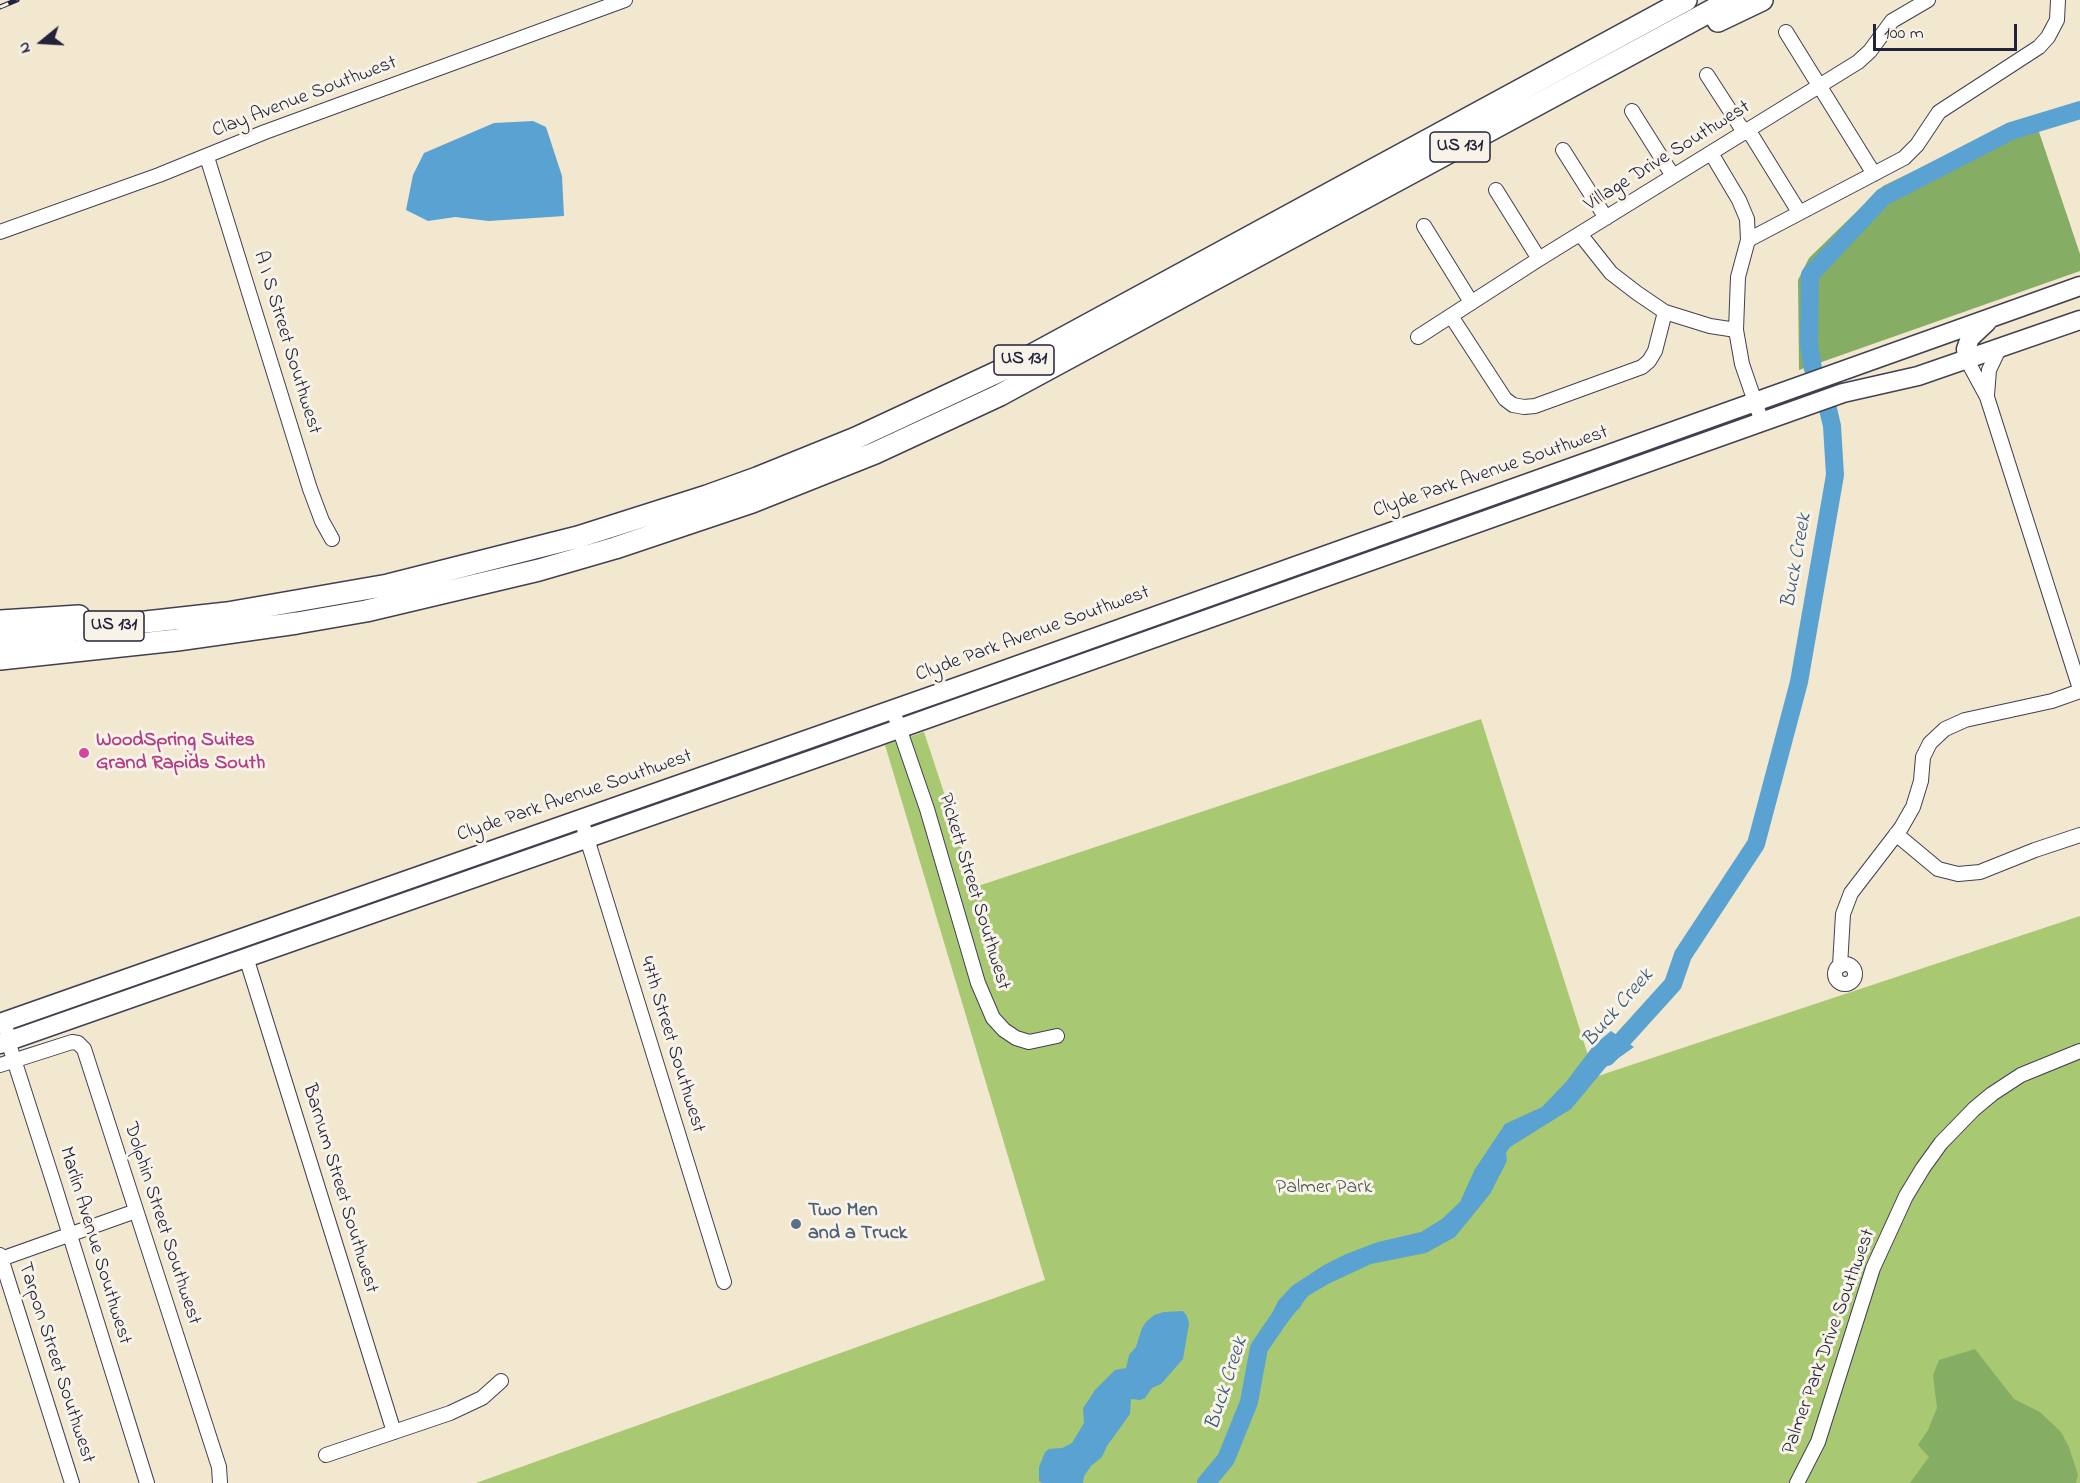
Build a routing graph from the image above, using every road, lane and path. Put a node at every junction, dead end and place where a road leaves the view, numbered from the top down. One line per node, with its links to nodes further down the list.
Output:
1 (625, 0): 15 (street, Clay Avenue Southwest)
2 (1731, 0): 10 (highway, US 131)
3 (1762, 0): 10 (highway)
4 (1928, 0): 9 (street, Village Drive Southwest)
5 (2058, 0): 16 (street)
6 (1681, 2): 44 (highway, US 131)
7 (1786, 32): 9 (street)
8 (1707, 75): 12 (street)
9 (1819, 86): 12 (street, Village Drive Southwest); 16 (street)
10 (1559, 94): 46 (highway, US 131)
11 (1632, 111): 17 (street)
12 (1746, 130): 14 (street, Village Drive Southwest); 19 (street)
13 (1563, 150): 20 (street)
14 (1711, 153): 17 (street, Village Drive Southwest); 24 (street)
15 (207, 157): 22 (street, Clay Avenue Southwest); 41 (street, A I S Street Southwest)
16 (1874, 174): 19 (street)
17 (1673, 176): 20 (street, Village Drive Southwest)
18 (1496, 190): 25 (street)
19 (1799, 212): 24 (street)
20 (1606, 218): 23 (street, Village Drive Southwest)
21 (1424, 226): 27 (street)
22 (0, 232)
23 (1580, 234): 25 (street, Village Drive Southwest); 28 (street)
24 (1748, 240): 32 (street)
25 (1539, 259): 27 (street, Village Drive Southwest)
26 (2080, 286): 30 (main road, Clyde Park Avenue Southwest)
27 (1471, 302): 29 (street, Village Drive Southwest)
28 (1665, 312): 29 (street); 32 (street)
29 (1451, 316): 33 (street, Village Drive Southwest)
30 (1993, 316): 35 (main road); 37 (main road, Clyde Park Avenue Southwest)
31 (2080, 320): 34 (main road, Clyde Park Avenue Southwest)
32 (1736, 330): 37 (street)
33 (1418, 337)
34 (2000, 349): 35 (main road, Clyde Park Avenue Southwest); 36 (street)
35 (1967, 360): 36 (street); 38 (main road, Clyde Park Avenue Southwest)
36 (1987, 397): 51 (street)
37 (1755, 402): 38 (street); 39 (main road, Clyde Park Avenue Southwest)
38 (1762, 422): 40 (main road, Clyde Park Avenue Southwest)
39 (1486, 498): 40 (main road); 42 (main road, Clyde Park Avenue Southwest)
40 (1492, 517): 43 (main road, Clyde Park Avenue Southwest)
41 (332, 539)
42 (1238, 586): 43 (main road); 50 (main road, Clyde Park Avenue Southwest)
43 (1245, 605): 52 (main road, Clyde Park Avenue Southwest)
44 (227, 613): 45 (highway); 47 (highway, US 131)
45 (0, 621)
46 (297, 623): 48 (highway, US 131); 49 (highway)
47 (0, 638)
48 (0, 659)
49 (0, 673)
50 (986, 676): 52 (main road); 53 (main road, Clyde Park Avenue Southwest)
51 (2080, 690): 56 (street)
52 (992, 696): 54 (main road, Clyde Park Avenue Southwest)
53 (893, 709): 54 (street, Pickett Street Southwest); 55 (main road, Clyde Park Avenue Southwest)
54 (899, 728): 58 (main road, Clyde Park Avenue Southwest); 64 (street, Pickett Street Southwest)
55 (581, 819): 58 (street, 47th Street Southwest); 59 (main road, Clyde Park Avenue Southwest)
56 (1896, 834): 57 (street); 62 (street)
57 (2080, 835)
58 (587, 838): 60 (main road, Clyde Park Avenue Southwest); 72 (street, 47th Street Southwest)
59 (404, 881): 60 (main road); 63 (main road, Clyde Park Avenue Southwest)
60 (370, 915): 61 (main road, Clyde Park Avenue Southwest)
61 (246, 957): 65 (main road, Clyde Park Avenue Southwest); 74 (street, Barnum Street Southwest)
62 (1840, 966)
63 (3, 1022): 65 (street, Marlin Avenue Southwest)
64 (1057, 1036)
65 (4, 1043): 67 (street, Marlin Avenue Southwest)
66 (2080, 1051): 79 (street, Palmer Park Drive Southwest)
67 (14, 1060): 68 (street); 69 (street, Dolphin Street Southwest); 70 (street, Marlin Avenue Southwest)
68 (0, 1065)
69 (136, 1211): 70 (street); 78 (street, Dolphin Street Southwest)
70 (69, 1234): 71 (street); 77 (street, Marlin Avenue Southwest)
71 (1, 1257): 76 (street, Tarpon Street Southwest)
72 (724, 1282)
73 (501, 1380): 74 (street)
74 (394, 1432): 75 (street)
75 (326, 1455)
76 (72, 1483)
77 (147, 1483)
78 (220, 1483)
79 (1797, 1483)

